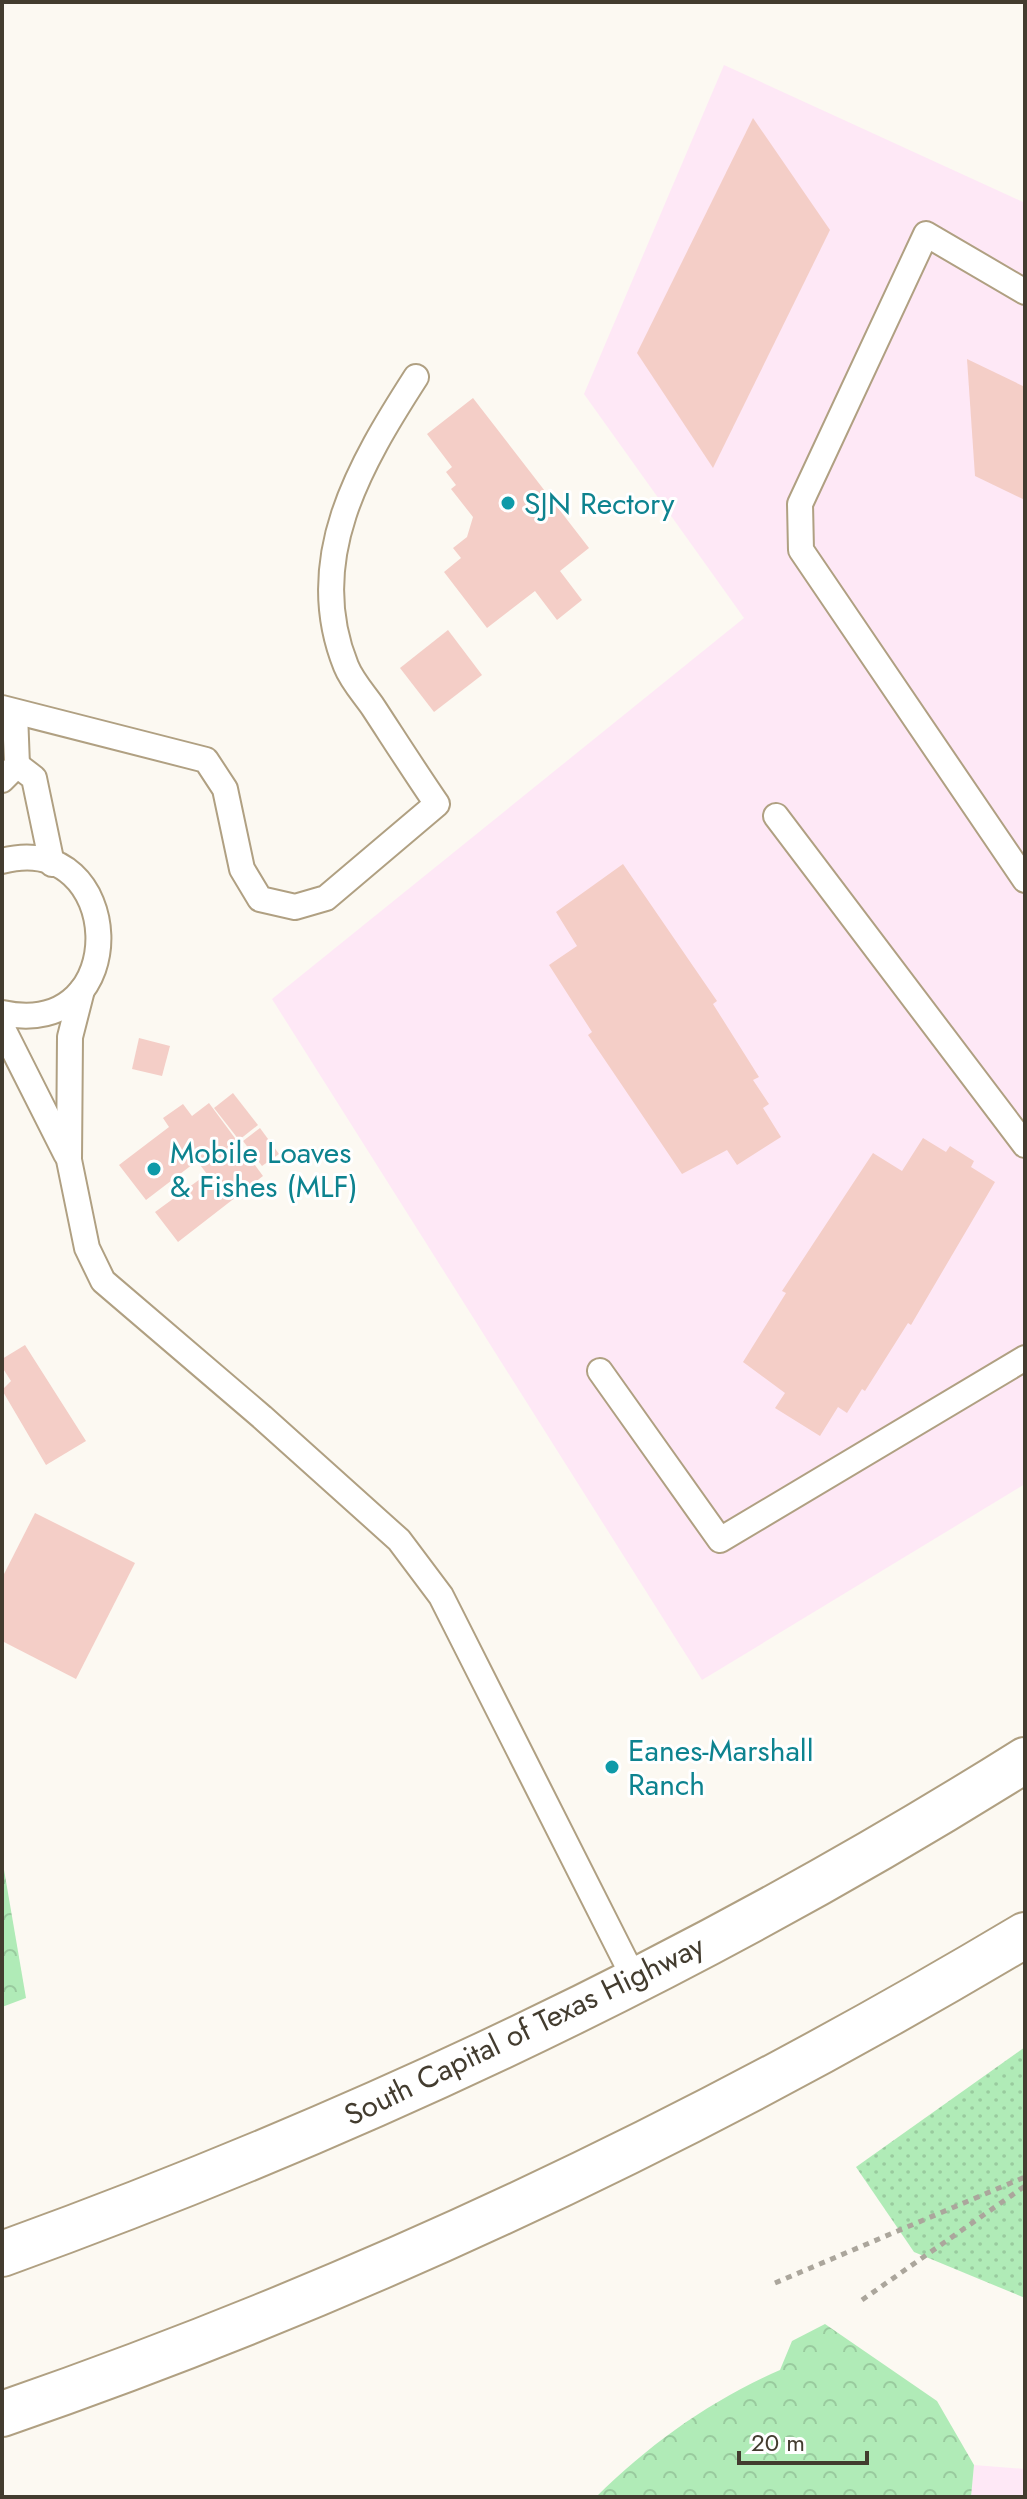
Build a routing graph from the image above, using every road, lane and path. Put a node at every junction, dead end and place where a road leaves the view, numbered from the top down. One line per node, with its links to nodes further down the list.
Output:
1 (1025, 292): 8 (lane)
2 (416, 377): 3 (lane)
3 (9, 710): 4 (lane)
4 (9, 772): 7 (lane)
5 (776, 816): 12 (lane)
6 (2, 861): 7 (lane)
7 (52, 864): 9 (lane)
8 (1025, 880)
9 (82, 990): 10 (lane); 13 (lane)
10 (2, 1013)
11 (2, 1027): 13 (lane)
12 (1025, 1145)
13 (69, 1160): 18 (lane)
14 (1025, 1358): 15 (lane)
15 (600, 1371)
16 (1025, 1760): 18 (highway, South Capital of Texas Highway)
17 (1025, 1935): 24 (highway)
18 (635, 1980): 21 (highway, South Capital of Texas Highway)
19 (1025, 2177): 22 (path)
20 (1025, 2186): 23 (path)
21 (2, 2254)
22 (775, 2283)
23 (862, 2300)
24 (2, 2414)

